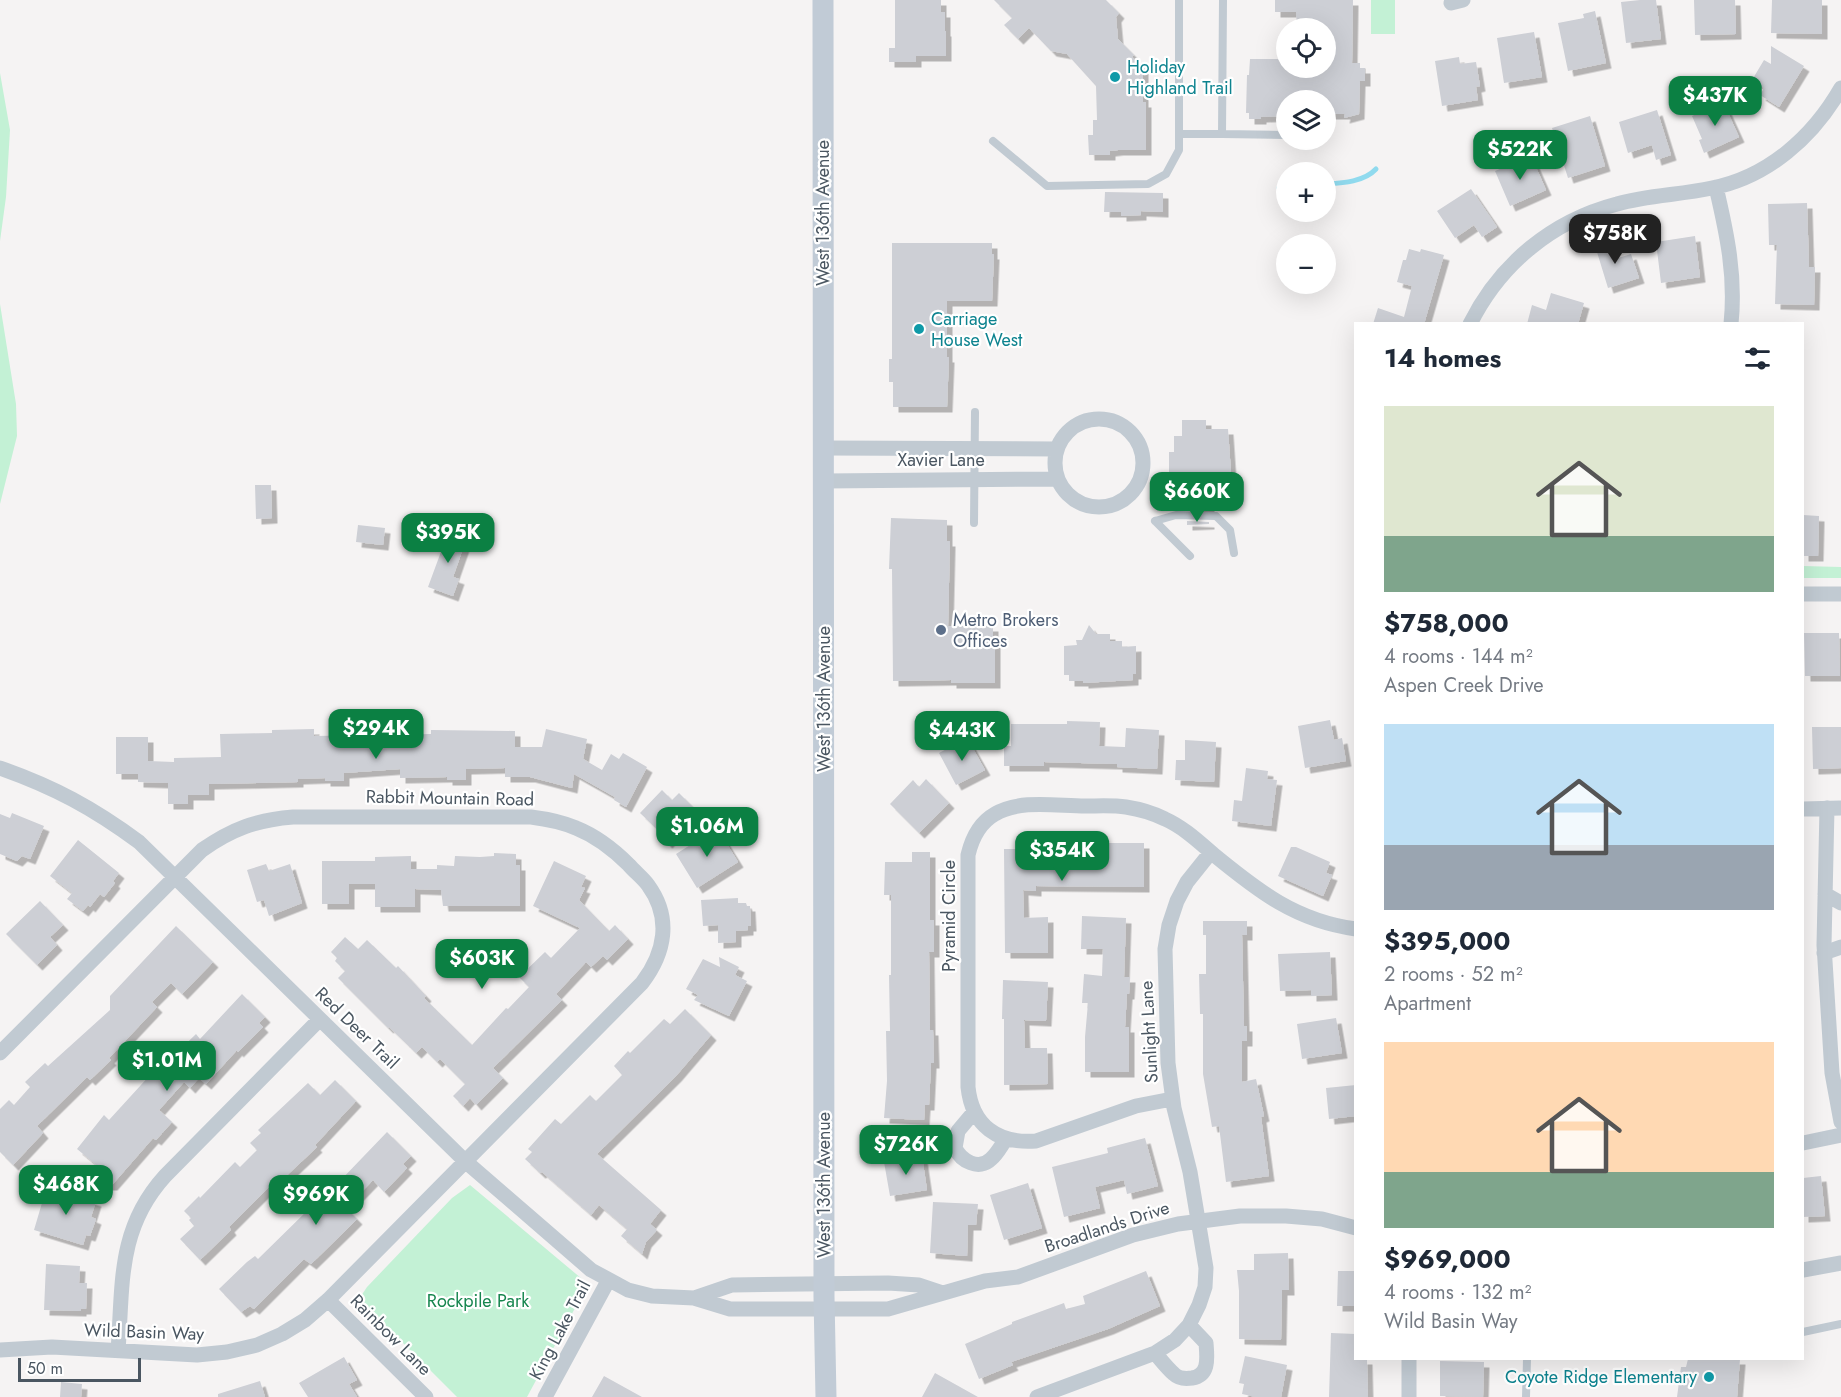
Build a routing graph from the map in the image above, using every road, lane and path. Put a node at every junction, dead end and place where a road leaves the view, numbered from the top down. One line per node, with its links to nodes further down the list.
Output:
1 (823, 0): 13 (main road, West 136th Avenue)
2 (1179, 0): 5 (lane)
3 (1223, 0): 6 (lane)
4 (1841, 88): 9 (street)
5 (1179, 134): 6 (lane); 8 (lane)
6 (1222, 134): 7 (lane)
7 (1276, 135)
8 (993, 141)
9 (1716, 188): 10 (street); 11 (street)
10 (1471, 322)
11 (1731, 322)
12 (975, 412): 14 (lane)
13 (824, 448): 14 (street, Xavier Lane); 18 (main road, West 136th Avenue)
14 (974, 449): 15 (street, Xavier Lane); 16 (lane)
15 (1057, 449): 17 (street); 17 (street)
16 (974, 479): 17 (street, Xavier Lane); 18 (street, Xavier Lane); 19 (lane)
17 (1058, 479)
18 (825, 481): 48 (main road, West 136th Avenue)
19 (974, 524)
20 (1234, 553): 21 (lane)
21 (1190, 556)
22 (1804, 594): 23 (street)
23 (1841, 594)
24 (0, 768): 28 (street, Red Deer Trail)
25 (1834, 808): 26 (street); 29 (street)
26 (1804, 809)
27 (1210, 852): 31 (street, Pyramid Circle); 36 (street, Sunlight Lane); 37 (street, Pyramid Circle)
28 (175, 876): 34 (street, Red Deer Trail); 35 (street, Rabbit Mountain Road); 42 (street, Rabbit Mountain Road)
29 (1825, 894): 30 (street); 33 (street)
30 (1841, 903)
31 (1354, 929)
32 (1841, 947): 33 (street)
33 (1824, 953): 38 (street)
34 (320, 1019): 42 (street, Red Deer Trail); 57 (street)
35 (0, 1053)
36 (1172, 1099): 40 (street); 43 (street, Sunlight Lane)
37 (974, 1112): 40 (street); 40 (street)
38 (1841, 1122)
39 (1841, 1135): 41 (street)
40 (1006, 1139)
41 (1804, 1143)
42 (465, 1161): 47 (street, Red Deer Trail); 51 (street, Wild Basin Way)
43 (1199, 1220): 44 (street, Broadlands Drive); 49 (street, Broadlands Drive); 54 (street, Sunlight Lane)
44 (1354, 1228)
45 (1841, 1263): 46 (street)
46 (1804, 1270)
47 (608, 1281): 50 (street, Red Deer Trail); 62 (street, King Lake Trail)
48 (824, 1284): 49 (street); 50 (street, Red Deer Trail); 52 (main road, West 136th Avenue)
49 (943, 1293): 52 (street, Broadlands Drive)
50 (694, 1298): 52 (street, Red Deer Trail)
51 (328, 1300): 57 (street, Wild Basin Way); 61 (street, Rainbow Lane)
52 (825, 1309): 63 (main road, West 136th Avenue)
53 (1841, 1324): 55 (lane)
54 (1189, 1325): 58 (street); 58 (street)
55 (1804, 1332)
56 (0, 1350): 57 (street, Wild Basin Way)
57 (118, 1351)
58 (1155, 1353): 64 (street)
59 (1409, 1360): 65 (street)
60 (1527, 1360): 66 (lane)
61 (426, 1397)
62 (546, 1397)
63 (826, 1397)
64 (1037, 1397)
65 (1409, 1397)
66 (1526, 1397)

